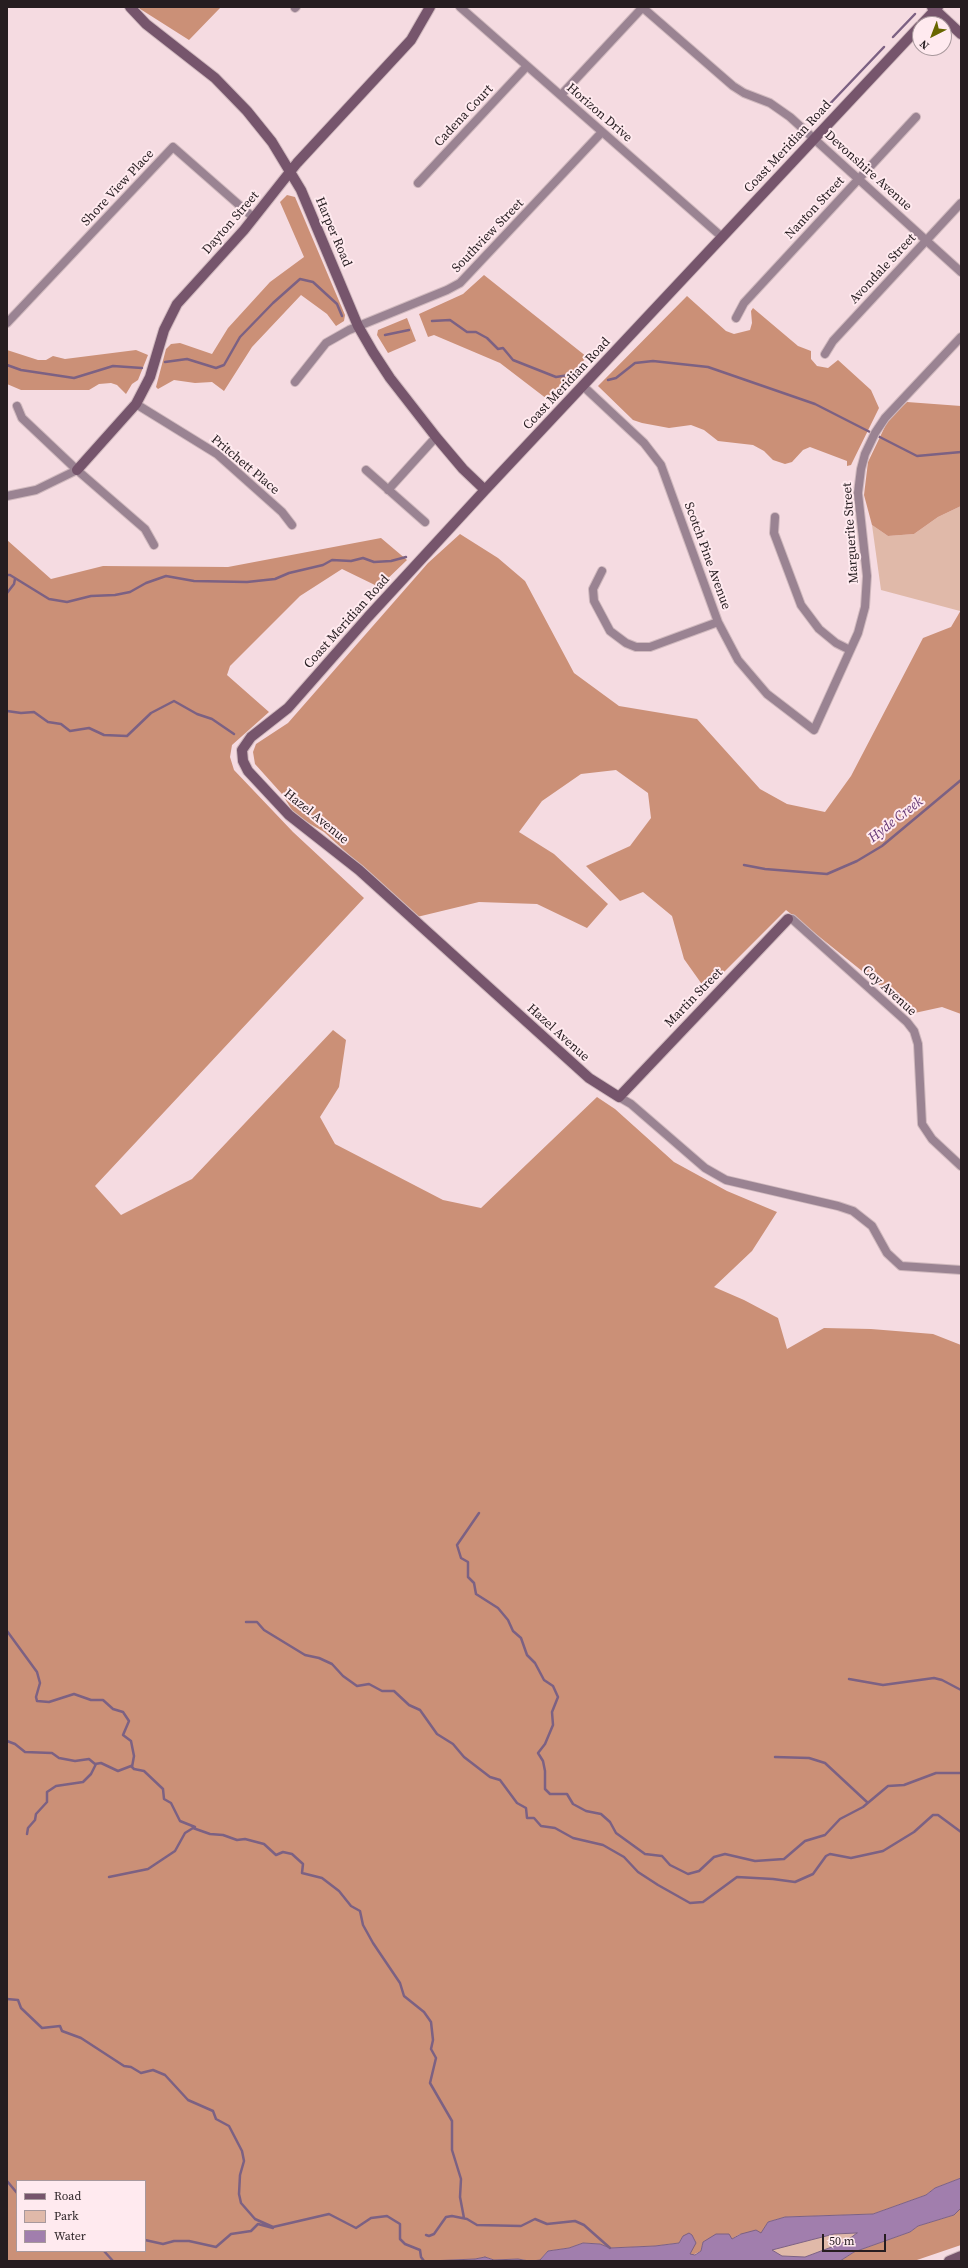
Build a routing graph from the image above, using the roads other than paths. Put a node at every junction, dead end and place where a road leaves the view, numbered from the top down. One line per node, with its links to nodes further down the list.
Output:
1 (130, 7): 14 (street, Harper Road)
2 (430, 7): 14 (street, Dayton Street)
3 (460, 7): 9 (street, Horizon Drive)
4 (642, 7): 10 (street); 13 (street, Devonshire Avenue)
5 (935, 8): 6 (street); 8 (street)
6 (928, 16)
7 (912, 34): 13 (street, Coast Meridian Road)
8 (961, 34)
9 (527, 66): 10 (street, Horizon Drive); 16 (street, Cadena Court)
10 (561, 95): 12 (street, Horizon Drive)
11 (916, 117): 15 (street, Nanton Street)
12 (602, 132): 19 (street, Horizon Drive); 24 (street, Southview Street)
13 (814, 138): 15 (street, Devonshire Avenue); 19 (street, Coast Meridian Road)
14 (291, 171): 18 (street, Dayton Street); 24 (street, Harper Road)
15 (859, 179): 20 (street, Devonshire Avenue); 22 (street, Nanton Street)
16 (418, 183)
17 (961, 203): 20 (street, Avondale Street)
18 (254, 218): 23 (street, Shore View Place); 29 (street, Dayton Street)
19 (722, 236): 28 (street, Coast Meridian Road)
20 (926, 241): 21 (street, Devonshire Avenue); 26 (street, Avondale Street)
21 (961, 272)
22 (736, 318)
23 (7, 323)
24 (358, 326): 27 (street, Southview Street); 31 (street, Harper Road)
25 (961, 337): 43 (street, Marguerite Street)
26 (825, 354)
27 (295, 382)
28 (583, 386): 35 (street, Coast Meridian Road); 42 (street, Scotch Pine Avenue)
29 (136, 404): 32 (street, Dayton Street); 39 (street, Pritchett Place)
30 (17, 406): 32 (street)
31 (436, 437): 34 (street); 35 (street, Harper Road)
32 (77, 470): 36 (street); 40 (street)
33 (366, 470): 34 (street)
34 (388, 490): 38 (street)
35 (485, 490): 45 (street, Coast Meridian Road)
36 (7, 496)
37 (775, 517): 43 (street)
38 (425, 522)
39 (292, 526)
40 (154, 544)
41 (602, 571): 42 (street)
42 (718, 622): 44 (street, Scotch Pine Avenue)
43 (850, 650): 44 (street, Marguerite Street)
44 (814, 730)
45 (243, 761): 47 (street, Hazel Avenue)
46 (788, 918): 47 (street, Martin Street); 48 (street, Coy Avenue)
47 (619, 1097): 49 (street, Hazel Avenue)
48 (961, 1166)
49 (961, 1270)
50 (961, 2256): 51 (street)
51 (949, 2261)

